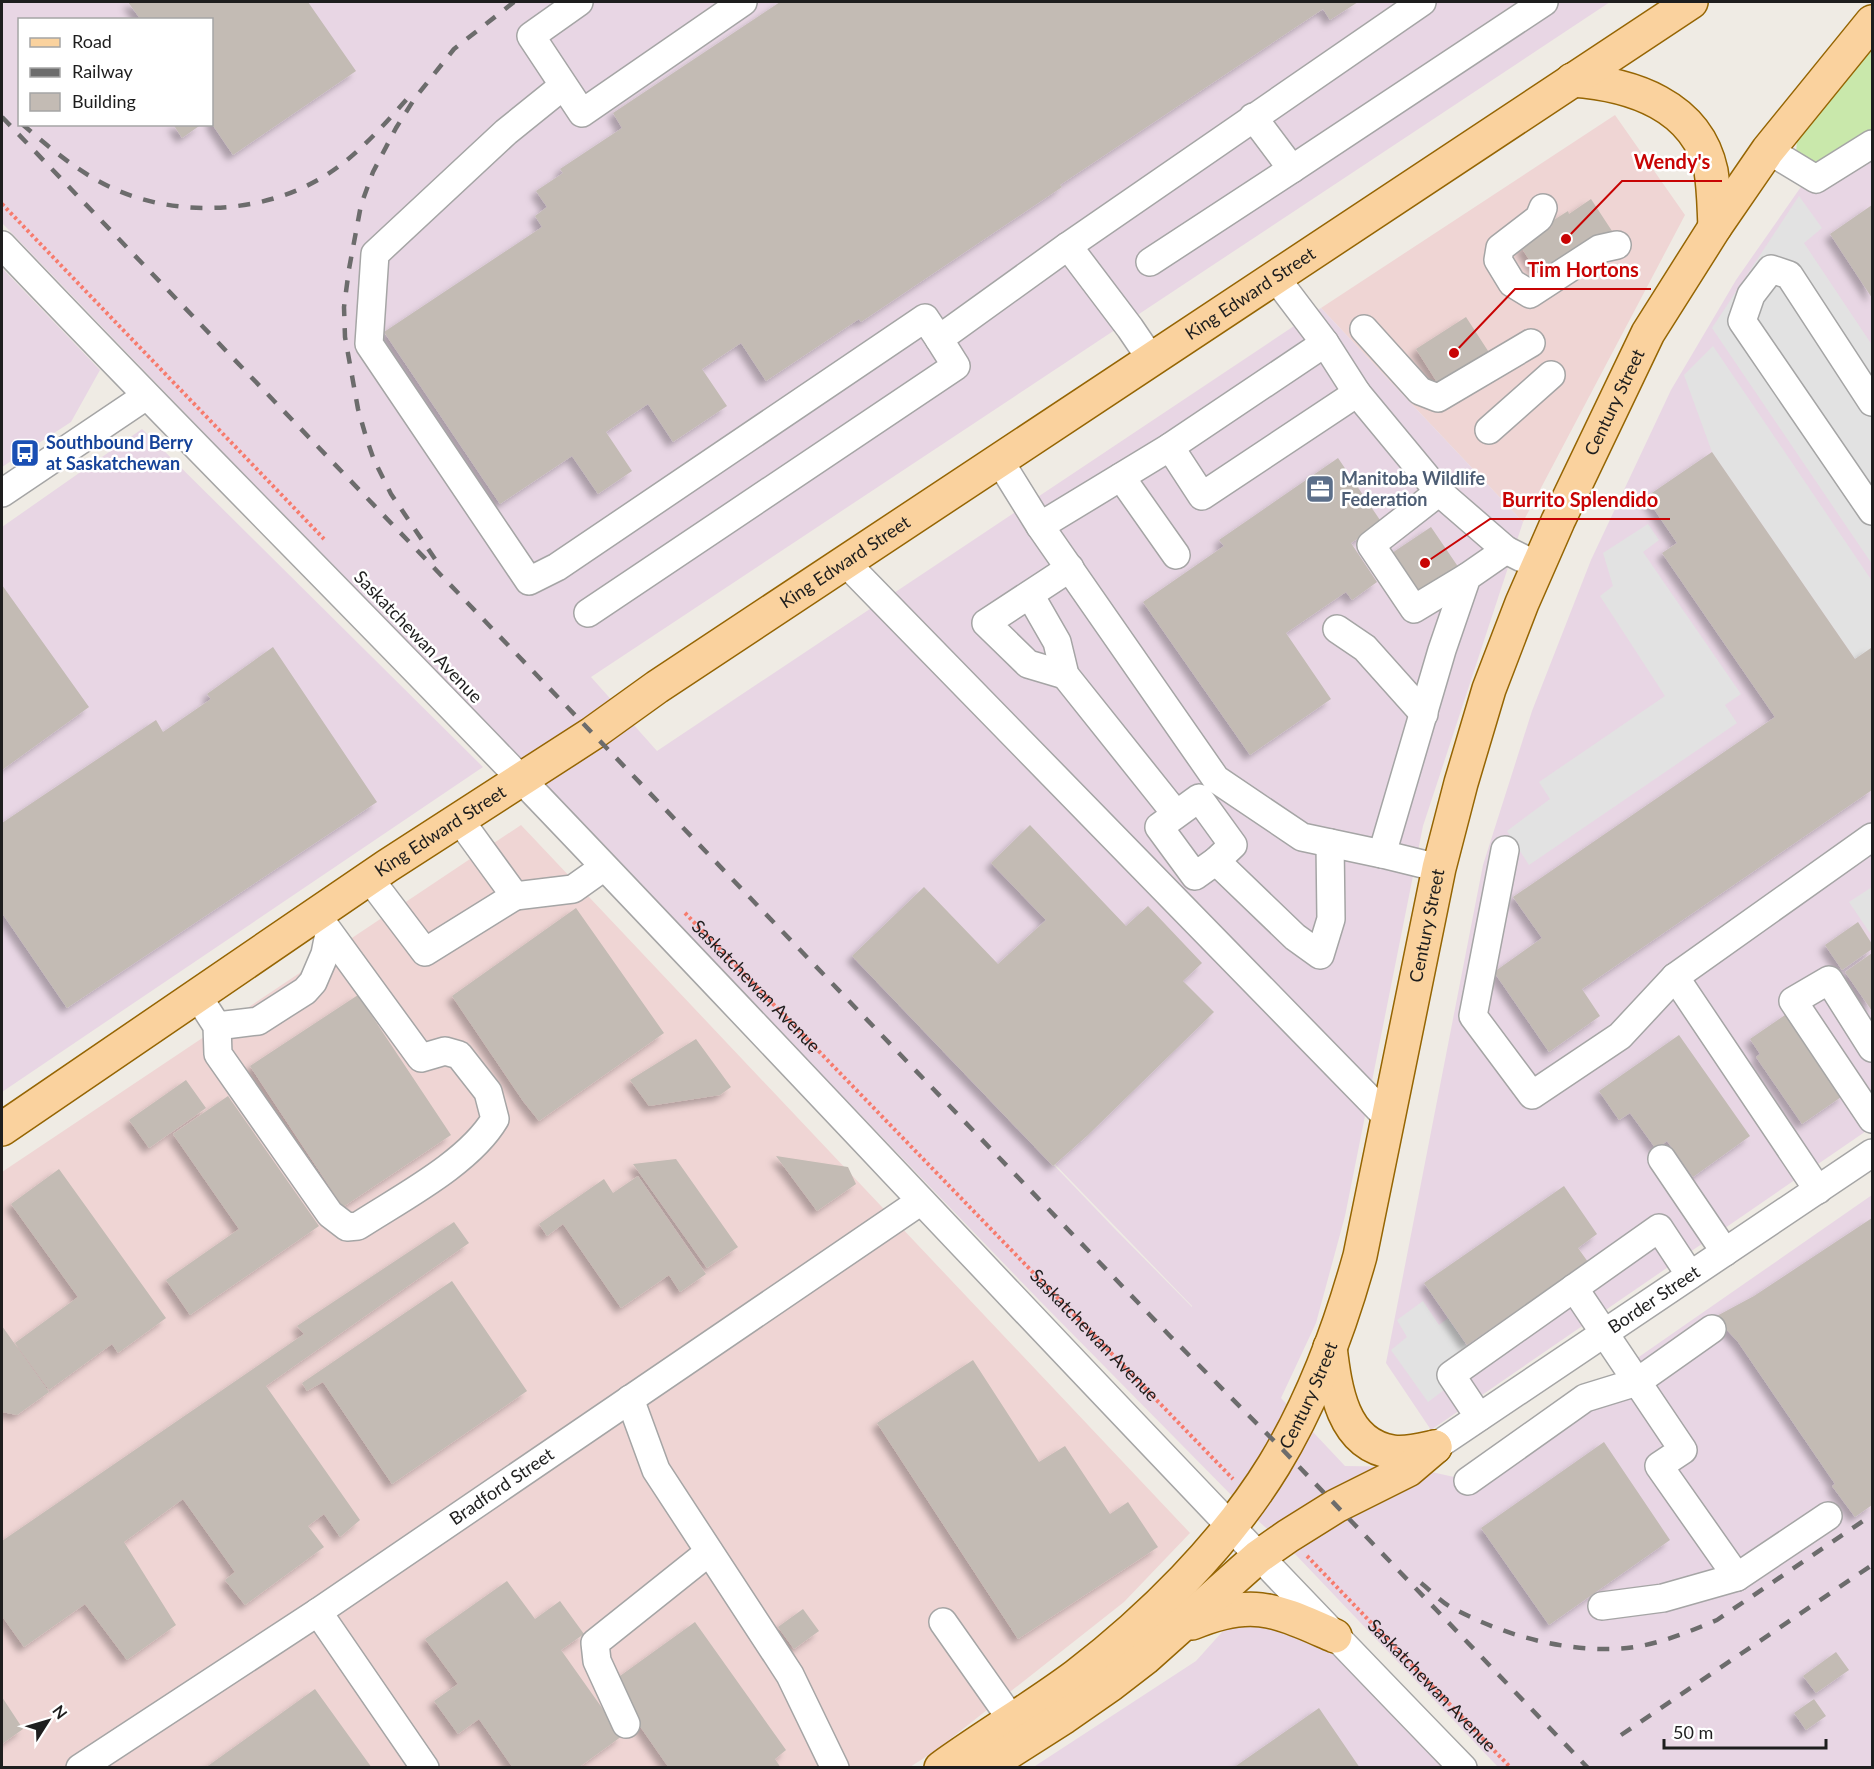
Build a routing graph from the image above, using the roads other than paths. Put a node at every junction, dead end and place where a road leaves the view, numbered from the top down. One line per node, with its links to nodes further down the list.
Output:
1 (579, 2): 8 (street)
2 (743, 2): 8 (street)
3 (1422, 2): 9 (street)
4 (1544, 2): 12 (street)
5 (1692, 2): 7 (main road, King Edward Street)
6 (1872, 22): 11 (main road, Century Street)
7 (1572, 80): 14 (main road); 19 (main road, King Edward Street)
8 (564, 86): 21 (street)
9 (1253, 117): 12 (street); 17 (street)
10 (1872, 144): 11 (street)
11 (1768, 150): 14 (main road, Century Street)
12 (1292, 169): 18 (street)
13 (1543, 208): 16 (street)
14 (1716, 226): 40 (main road, Century Street)
15 (2, 245): 27 (street, Saskatchewan Avenue)
16 (1617, 245)
17 (1068, 246): 21 (street); 24 (street)
18 (1150, 262)
19 (1275, 277): 22 (street); 24 (main road, King Edward Street)
20 (1364, 329): 23 (street)
21 (939, 339): 44 (street)
22 (1325, 343): 26 (street); 30 (street)
23 (1531, 343)
24 (1151, 359): 31 (main road, King Edward Street)
25 (1551, 375): 29 (street)
26 (1357, 393): 30 (street); 34 (street)
27 (146, 396): 33 (street); 48 (street, Saskatchewan Avenue)
28 (1872, 402): 35 (street)
29 (1489, 430)
30 (1170, 447): 32 (street)
31 (999, 460): 36 (street); 39 (main road, King Edward Street)
32 (1121, 477): 36 (street); 38 (street)
33 (2, 492)
34 (1439, 492): 37 (street); 42 (street)
35 (1872, 511)
36 (1040, 526): 41 (street)
37 (1506, 550): 40 (street); 42 (street)
38 (1176, 555)
39 (844, 562): 48 (main road, King Edward Street); 65 (street)
40 (1538, 566): 57 (main road, Century Street)
41 (1070, 568): 43 (street); 52 (street)
42 (1467, 577): 47 (street)
43 (1030, 595): 46 (street); 46 (street)
44 (588, 613)
45 (1337, 629): 47 (street)
46 (1065, 675): 49 (street)
47 (1424, 714): 54 (street)
48 (521, 779): 50 (main road, King Edward Street); 56 (street, Saskatchewan Avenue)
49 (1176, 814): 55 (street); 55 (street)
50 (459, 819): 58 (main road, King Edward Street); 59 (street)
51 (1872, 837): 61 (street)
52 (1330, 843): 54 (street); 55 (street)
53 (1505, 850): 61 (street)
54 (1382, 854): 57 (street)
55 (1216, 861)
56 (604, 867): 59 (street); 71 (street, Saskatchewan Avenue)
57 (1439, 868): 65 (main road, Century Street)
58 (369, 878): 59 (street); 60 (main road, King Edward Street)
59 (515, 896)
60 (322, 924): 62 (main road, King Edward Street); 63 (street); 63 (street)
61 (1675, 977): 70 (street)
62 (198, 995): 63 (street); 67 (main road, King Edward Street)
63 (217, 1026)
64 (1872, 1048): 66 (street)
65 (1387, 1117): 77 (main road, Century Street)
66 (1872, 1119)
67 (2, 1129)
68 (1872, 1153): 70 (street, Border Street)
69 (1662, 1159): 72 (street)
70 (1818, 1190): 72 (street, Border Street)
71 (921, 1202): 79 (street, Bradford Street); 84 (street, Saskatchewan Avenue)
72 (1725, 1252): 73 (street, Border Street)
73 (1690, 1275): 74 (street); 76 (street, Border Street)
74 (1574, 1288): 76 (street); 80 (street)
75 (1712, 1329): 78 (street)
76 (1604, 1333): 78 (street); 80 (street, Border Street)
77 (1330, 1347): 81 (main road); 84 (main road, Century Street)
78 (1638, 1382): 82 (street); 87 (street)
79 (630, 1399): 85 (street); 89 (street, Bradford Street)
80 (1479, 1417): 81 (street, Border Street)
81 (1435, 1447): 86 (main road)
82 (1468, 1481)
83 (1828, 1516): 87 (street)
84 (1229, 1527): 86 (street, Saskatchewan Avenue); 93 (main road, Century Street)
85 (709, 1551): 94 (street); 97 (street)
86 (1258, 1557): 91 (main road); 92 (street, Saskatchewan Avenue)
87 (1737, 1576): 88 (street)
88 (1602, 1606)
89 (318, 1612): 95 (street, Bradford Street); 96 (street)
90 (943, 1622): 93 (street)
91 (1176, 1630): 92 (main road); 99 (main road)
92 (1335, 1636): 100 (street, Saskatchewan Avenue)
93 (1012, 1720): 98 (main road, Century Street)
94 (626, 1724)
95 (80, 1767)
96 (425, 1767)
97 (835, 1767)
98 (941, 1767)
99 (984, 1767)
100 (1463, 1767)

